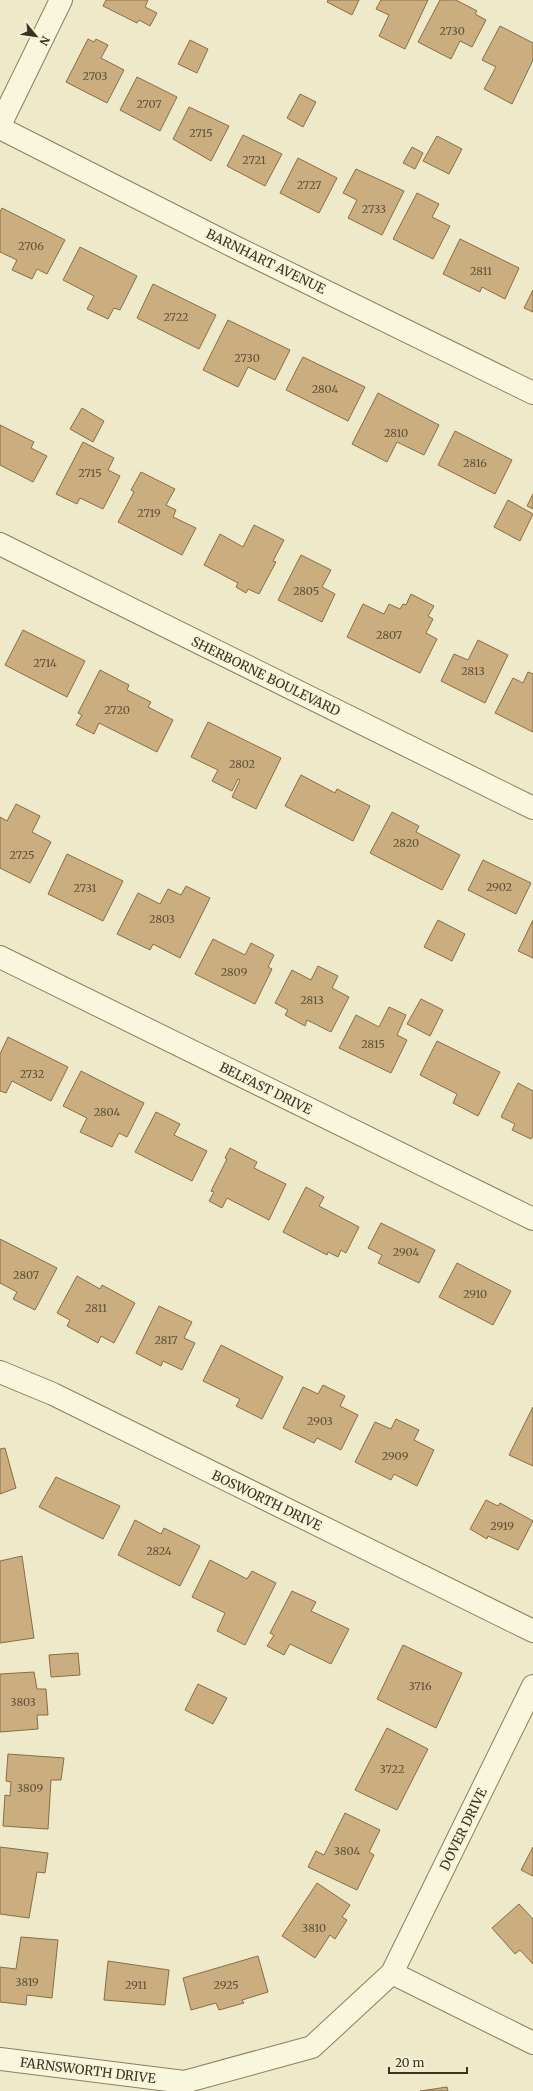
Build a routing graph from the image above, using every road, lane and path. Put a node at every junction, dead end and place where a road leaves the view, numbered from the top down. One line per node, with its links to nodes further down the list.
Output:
1 (61, 0): 2 (street)
2 (0, 125)
3 (0, 128): 4 (street, BARNHART AVENUE)
4 (533, 393)
5 (0, 544): 6 (street, SHERBORNE BOULEVARD)
6 (533, 808)
7 (0, 957): 8 (street, BELFAST DRIVE)
8 (533, 1219)
9 (0, 1372): 10 (street, BOSWORTH DRIVE)
10 (533, 1631)
11 (533, 1686): 12 (street, DOVER DRIVE)
12 (392, 1973): 13 (street); 14 (street, FARNSWORTH DRIVE)
13 (533, 2043)
14 (0, 2059)

